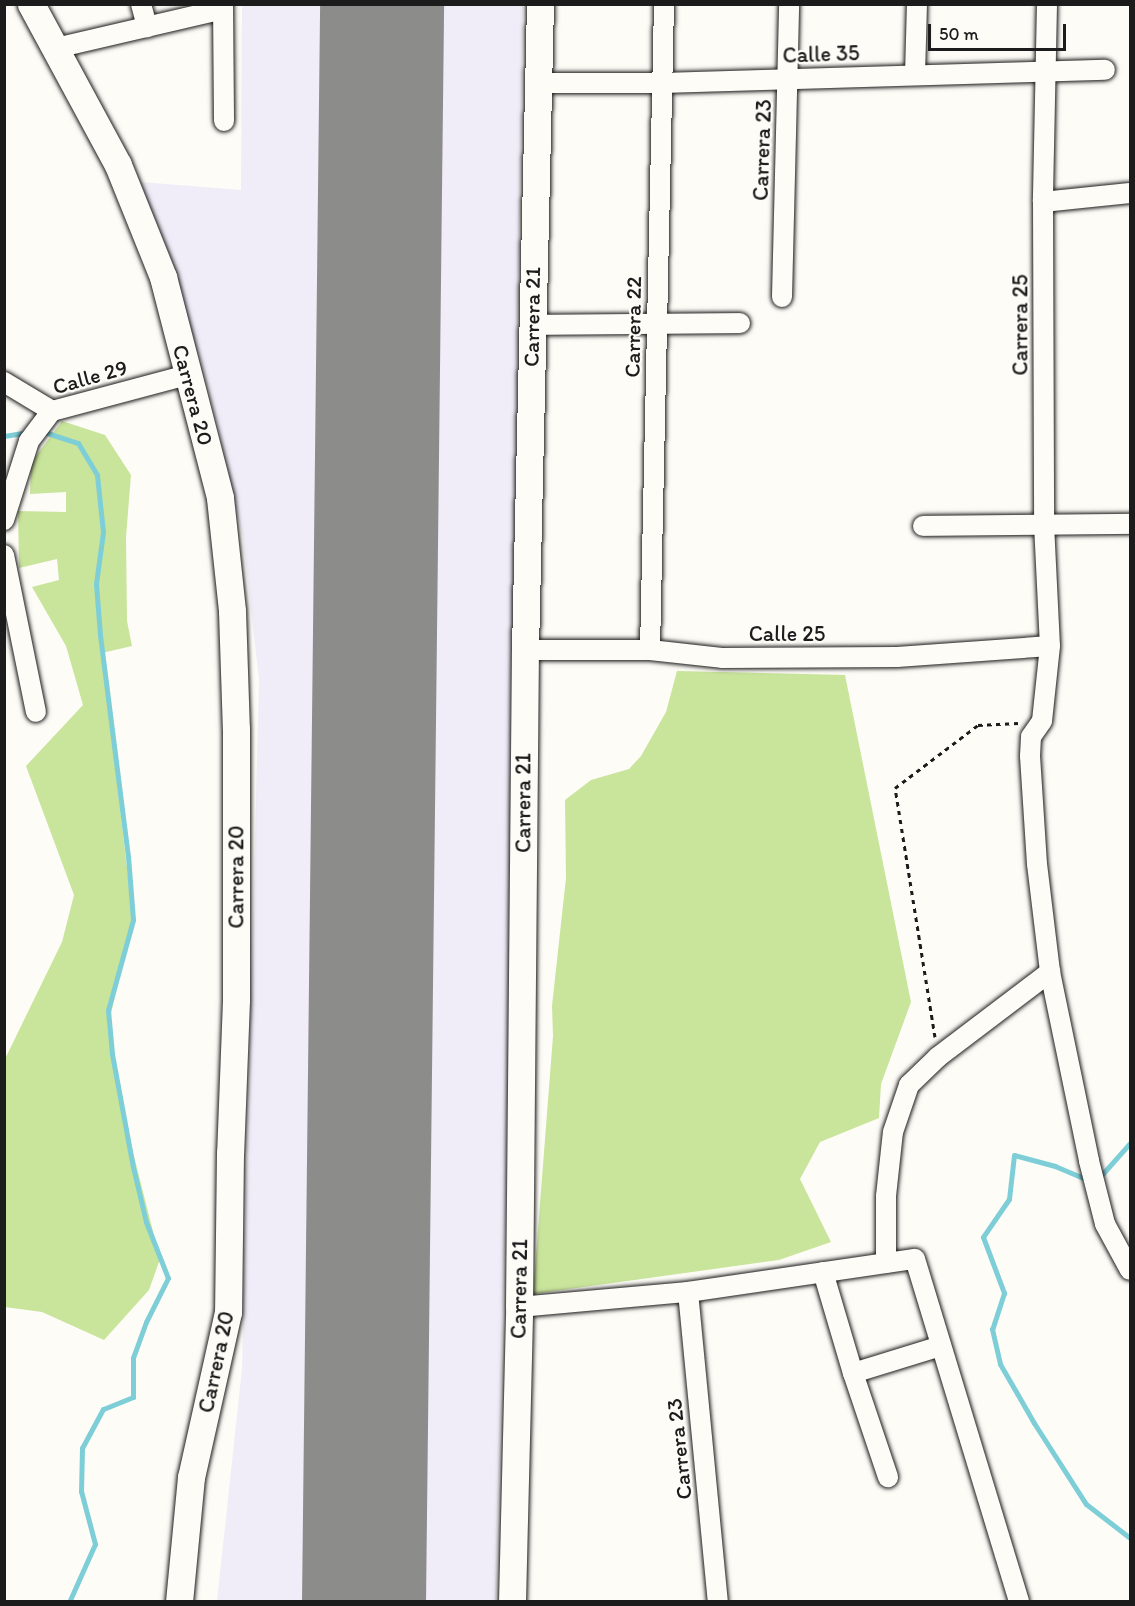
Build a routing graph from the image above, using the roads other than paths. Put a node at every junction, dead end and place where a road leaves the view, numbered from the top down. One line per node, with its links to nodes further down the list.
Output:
1 (31, 4): 10 (main road, Carrera 20)
2 (141, 4): 9 (street)
3 (540, 4): 15 (main road, Carrera 21)
4 (664, 4): 16 (street, Carrera 22)
5 (789, 4): 14 (street, Carrera 23)
6 (917, 4): 13 (street)
7 (1047, 4): 12 (street, Carrera 25)
8 (223, 7): 9 (street); 17 (street)
9 (147, 27): 10 (street)
10 (56, 48): 24 (main road, Carrera 20)
11 (1105, 70): 12 (street, Calle 35)
12 (1044, 74): 13 (street, Calle 35); 19 (street, Carrera 25)
13 (915, 75): 14 (street, Calle 35)
14 (788, 79): 16 (street, Calle 35); 20 (street, Carrera 23)
15 (538, 83): 16 (street, Calle 35); 23 (main road, Carrera 21)
16 (662, 83): 22 (street, Carrera 22)
17 (224, 121)
18 (1130, 193): 19 (street)
19 (1043, 202): 28 (street, Carrera 25)
20 (782, 297)
21 (741, 323): 22 (street)
22 (658, 325): 23 (street); 34 (street, Carrera 22)
23 (531, 326): 33 (main road, Carrera 21)
24 (187, 375): 26 (street, Calle 29); 45 (main road, Carrera 20)
25 (4, 382): 26 (street)
26 (52, 411): 27 (street, Calle 29)
27 (4, 520)
28 (1044, 524): 29 (street); 30 (street); 32 (street, Carrera 25)
29 (1131, 524)
30 (923, 526)
31 (4, 555): 35 (street)
32 (1050, 646): 34 (street, Calle 25); 36 (street, Carrera 25)
33 (525, 650): 34 (street, Calle 25); 41 (main road, Carrera 21)
34 (650, 650)
35 (36, 712)
36 (1050, 972): 37 (street); 38 (street, Carrera 25)
37 (886, 1263): 39 (street); 42 (street)
38 (1131, 1270)
39 (823, 1272): 40 (street); 43 (street)
40 (688, 1292): 41 (street); 47 (street, Carrera 23)
41 (519, 1307): 46 (main road, Carrera 21)
42 (941, 1346): 43 (street); 48 (street)
43 (853, 1373): 44 (street)
44 (888, 1477)
45 (179, 1602)
46 (512, 1602)
47 (718, 1602)
48 (1019, 1602)

